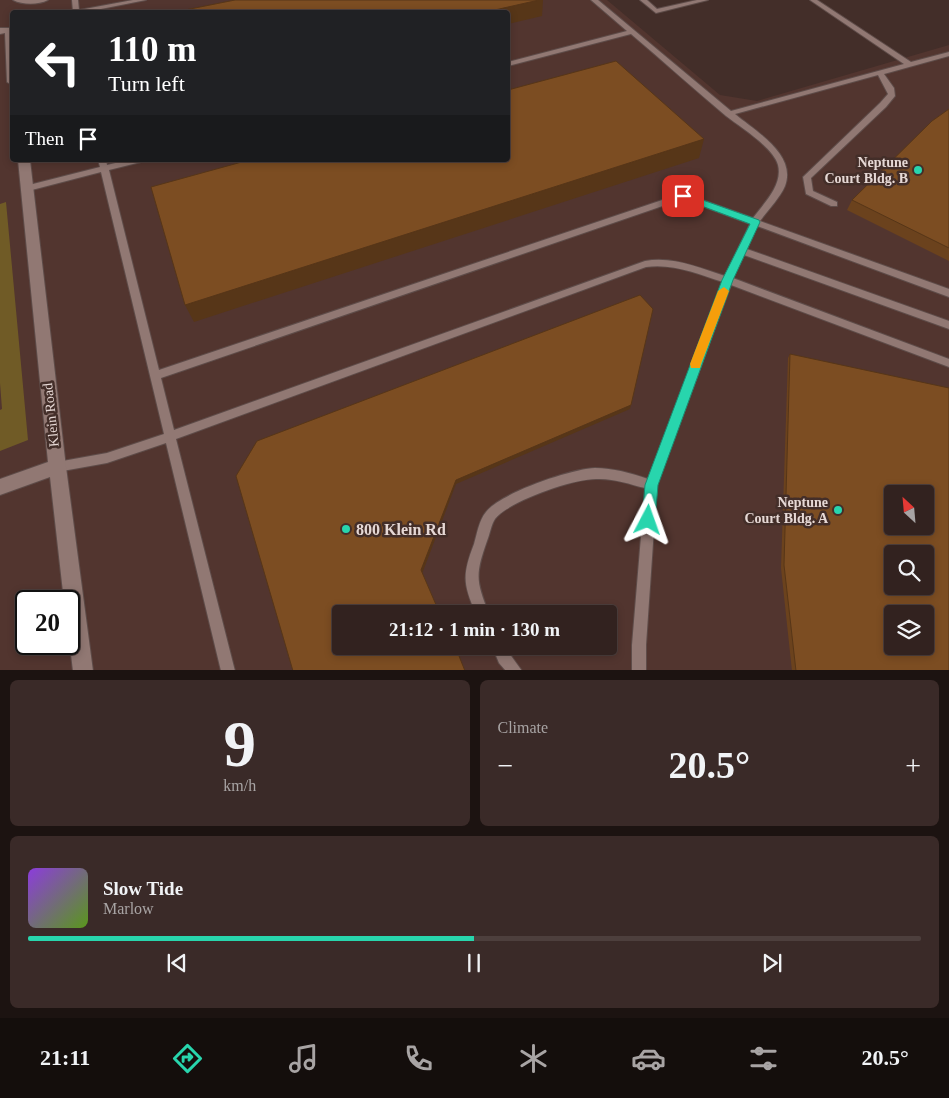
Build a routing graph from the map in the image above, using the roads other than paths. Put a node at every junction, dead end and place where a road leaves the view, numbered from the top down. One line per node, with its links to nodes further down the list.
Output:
1 (16, 0): 2 (lane)
2 (45, 0)
3 (143, 0): 8 (lane)
4 (594, 0): 10 (lane)
5 (643, 0): 6 (lane)
6 (705, 0)
7 (813, 0): 13 (lane)
8 (88, 10)
9 (8, 30): 14 (street)
10 (632, 32): 12 (lane); 16 (lane)
11 (949, 54): 13 (lane)
12 (510, 63)
13 (910, 64): 15 (lane)
14 (10, 68)
15 (878, 72): 16 (lane); 21 (lane)
16 (728, 114): 22 (lane)
17 (24, 162): 20 (street, Klein Road)
18 (120, 162): 19 (lane)
19 (103, 164): 20 (lane); 28 (lane)
20 (28, 188): 30 (street, Klein Road)
21 (834, 204)
22 (755, 222): 23 (lane); 25 (lane); 28 (lane)
23 (741, 250): 24 (lane); 26 (lane)
24 (728, 280): 27 (lane); 29 (lane); 31 (lane)
25 (949, 293)
26 (949, 326)
27 (949, 363)
28 (156, 376): 29 (lane)
29 (171, 436): 30 (lane); 36 (lane)
30 (56, 467): 32 (street); 35 (street, Klein Road)
31 (651, 485): 33 (lane); 38 (lane)
32 (0, 487)
33 (479, 605)
34 (503, 655): 37 (lane)
35 (83, 670)
36 (228, 670)
37 (515, 670)
38 (639, 670)

